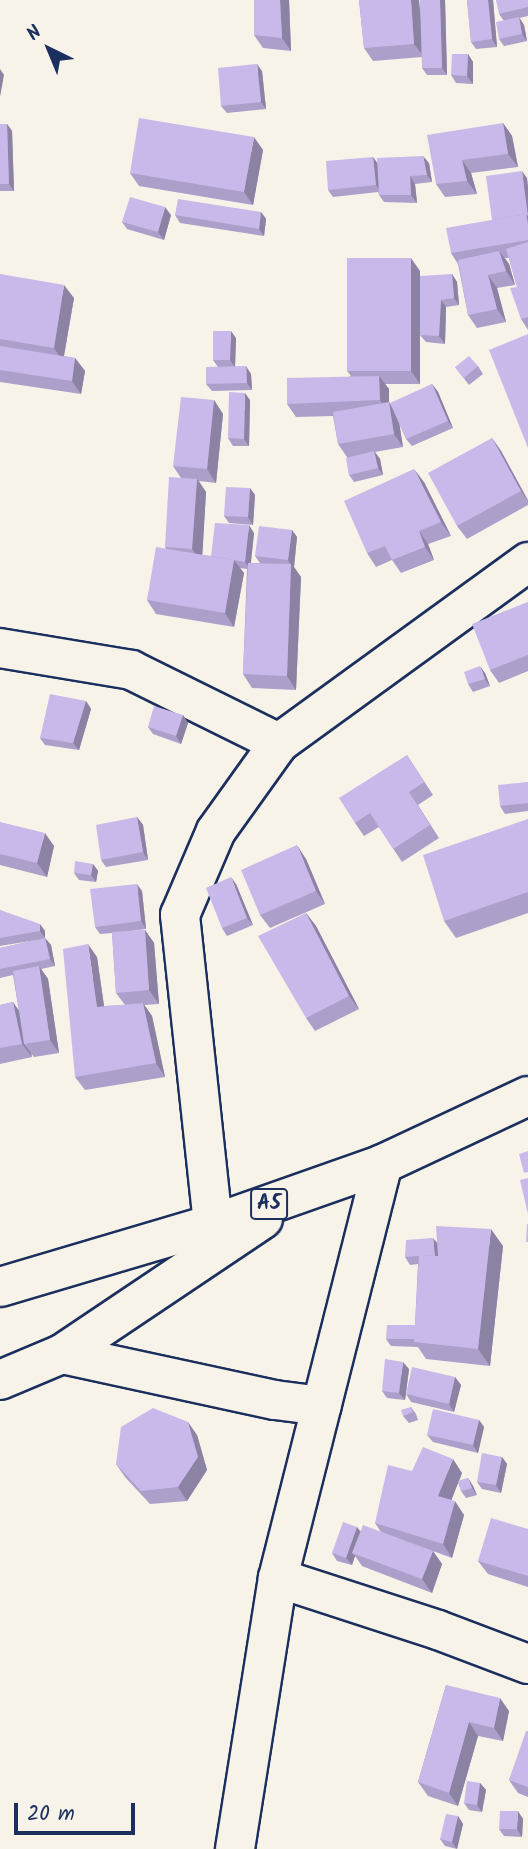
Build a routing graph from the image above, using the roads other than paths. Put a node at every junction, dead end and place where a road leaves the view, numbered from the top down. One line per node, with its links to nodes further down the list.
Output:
1 (528, 562): 3 (street)
2 (0, 648): 3 (street)
3 (279, 743): 7 (street)
4 (528, 1096): 5 (street, A5)
5 (383, 1164): 6 (street, A5); 11 (street)
6 (306, 1190): 7 (street, A5); 9 (street)
7 (213, 1224): 8 (street, A5)
8 (0, 1287)
9 (62, 1354): 10 (street); 11 (street)
10 (0, 1380)
11 (322, 1406): 12 (street)
12 (278, 1578): 13 (street); 14 (street)
13 (528, 1664)
14 (235, 1849)

